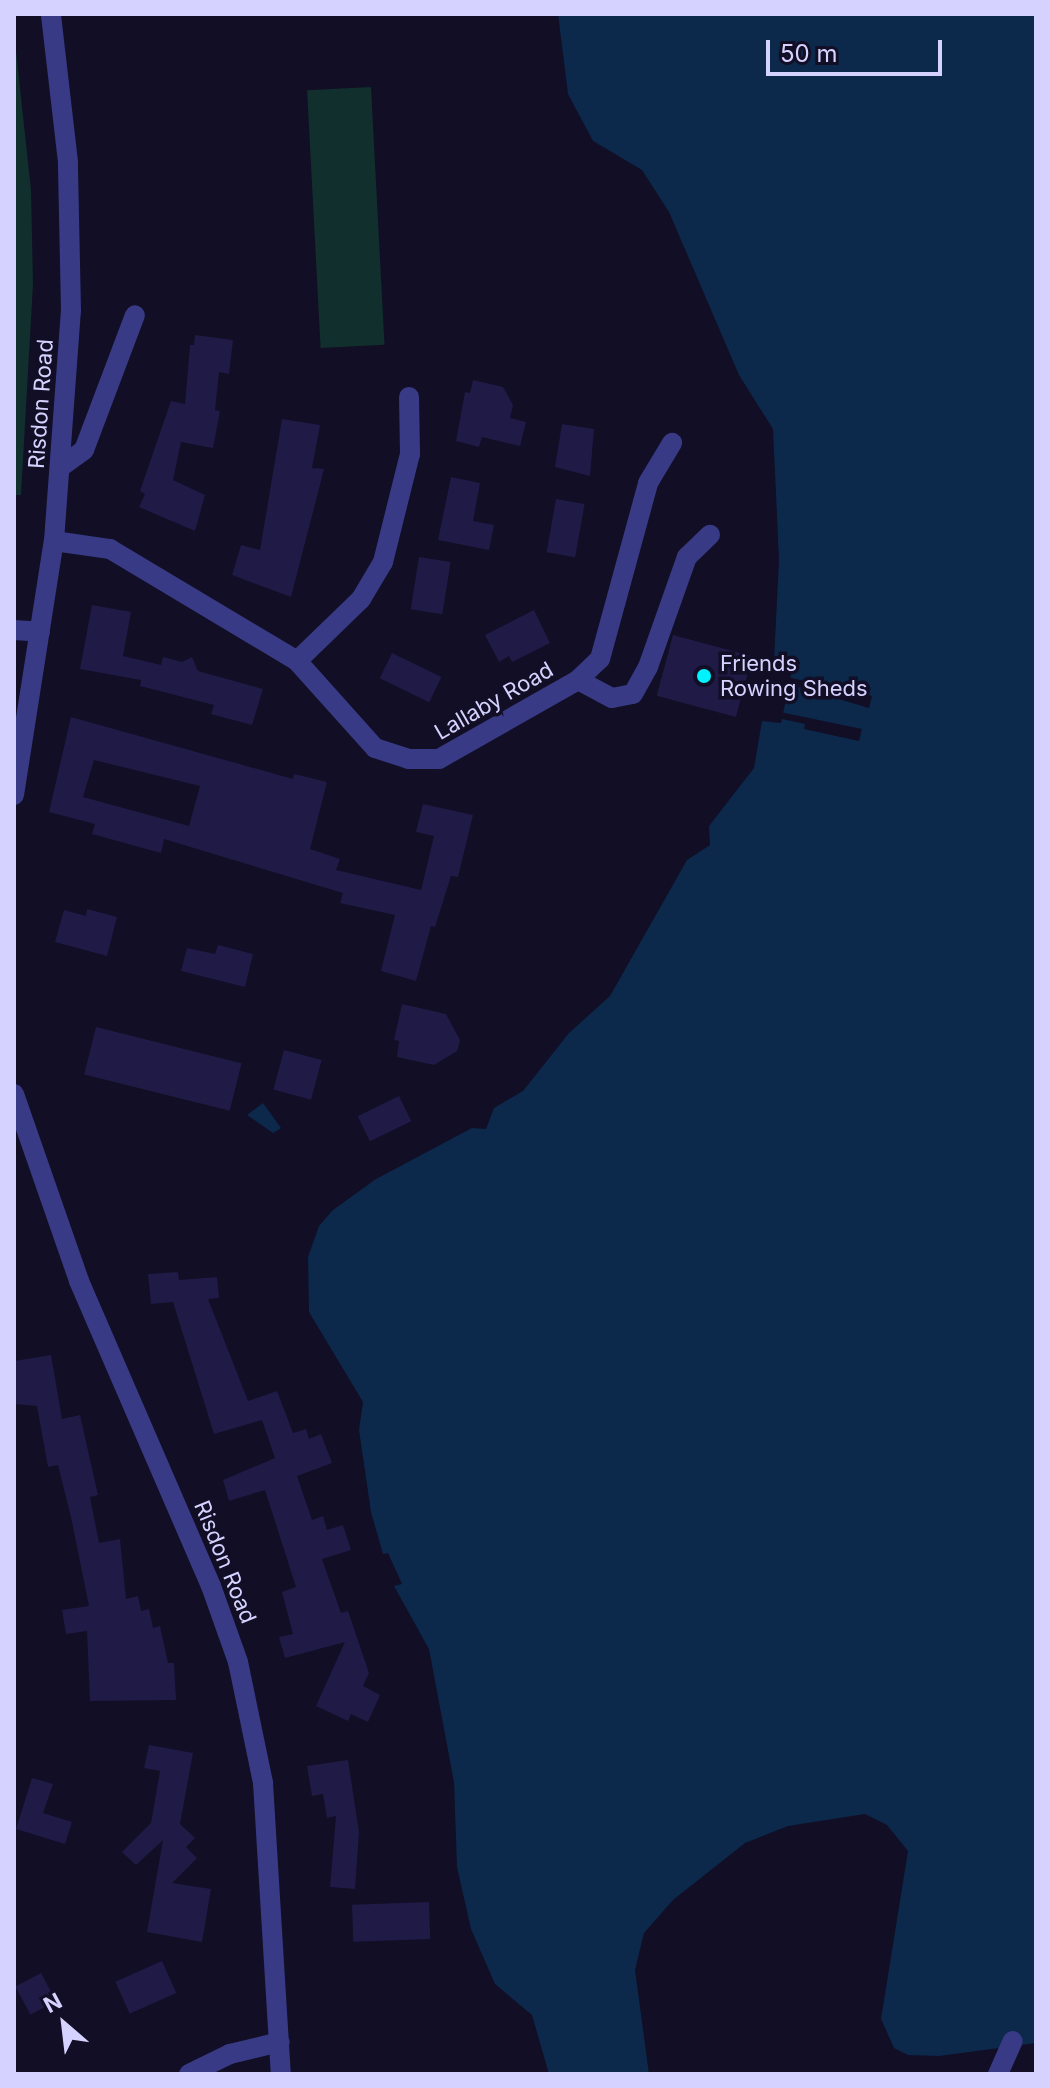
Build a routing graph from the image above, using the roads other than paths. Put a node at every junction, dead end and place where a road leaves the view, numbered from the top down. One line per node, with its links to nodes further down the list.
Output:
1 (51, 14): 5 (street, Risdon Road)
2 (135, 315): 5 (street)
3 (409, 397): 10 (street)
4 (672, 443): 11 (street, Lallaby Road)
5 (62, 466): 7 (street, Risdon Road)
6 (710, 535): 11 (street)
7 (54, 541): 9 (street, Risdon Road); 10 (street, Lallaby Road)
8 (14, 630): 9 (street)
9 (40, 632): 12 (street, Risdon Road)
10 (297, 661): 11 (street, Lallaby Road)
11 (578, 680)
12 (14, 795)
13 (14, 1094): 15 (street, Risdon Road)
14 (1013, 2041): 18 (street)
15 (280, 2042): 16 (street); 17 (street, Risdon Road)
16 (189, 2074)
17 (281, 2074)
18 (998, 2074)

